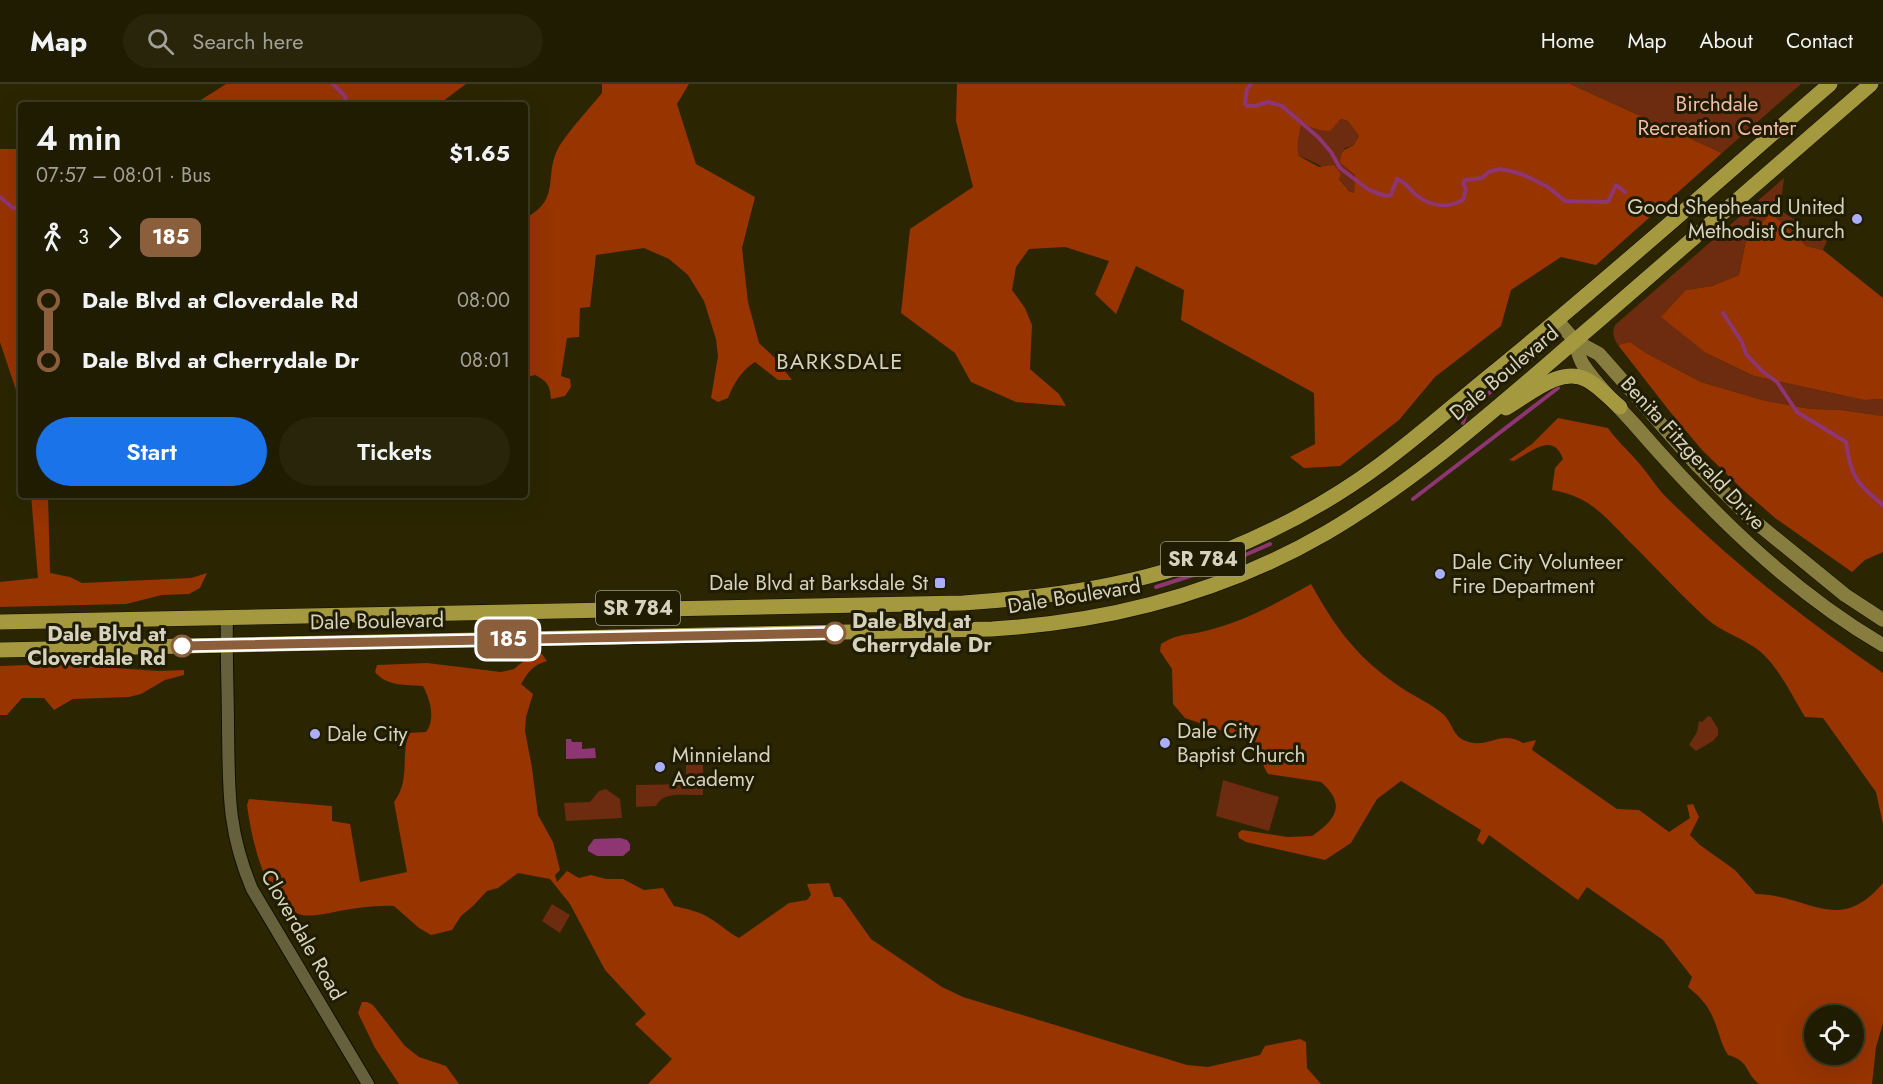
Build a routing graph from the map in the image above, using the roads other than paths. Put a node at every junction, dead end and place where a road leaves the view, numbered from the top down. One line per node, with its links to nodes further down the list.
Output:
1 (1830, 84): 3 (main road, Dale Boulevard / SR 784)
2 (1871, 84): 4 (main road, Dale Boulevard / SR 784)
3 (1557, 320): 4 (main road, Benita Fitzgerald Drive); 7 (main road, Dale Boulevard / SR 784)
4 (1575, 341): 5 (main road, Benita Fitzgerald Drive); 6 (main road, Dale Boulevard / SR 784); 8 (main road, Benita Fitzgerald Drive)
5 (1620, 407): 6 (main road); 11 (main road, Benita Fitzgerald Drive)
6 (1472, 427): 10 (main road, Dale Boulevard / SR 784)
7 (227, 617): 9 (main road, Dale Boulevard / SR 784); 10 (street, Cloverdale Road)
8 (1883, 620)
9 (0, 622)
10 (227, 645): 12 (main road, Dale Boulevard / SR 784); 13 (street, Cloverdale Road)
11 (1883, 645)
12 (0, 650)
13 (368, 1084)

